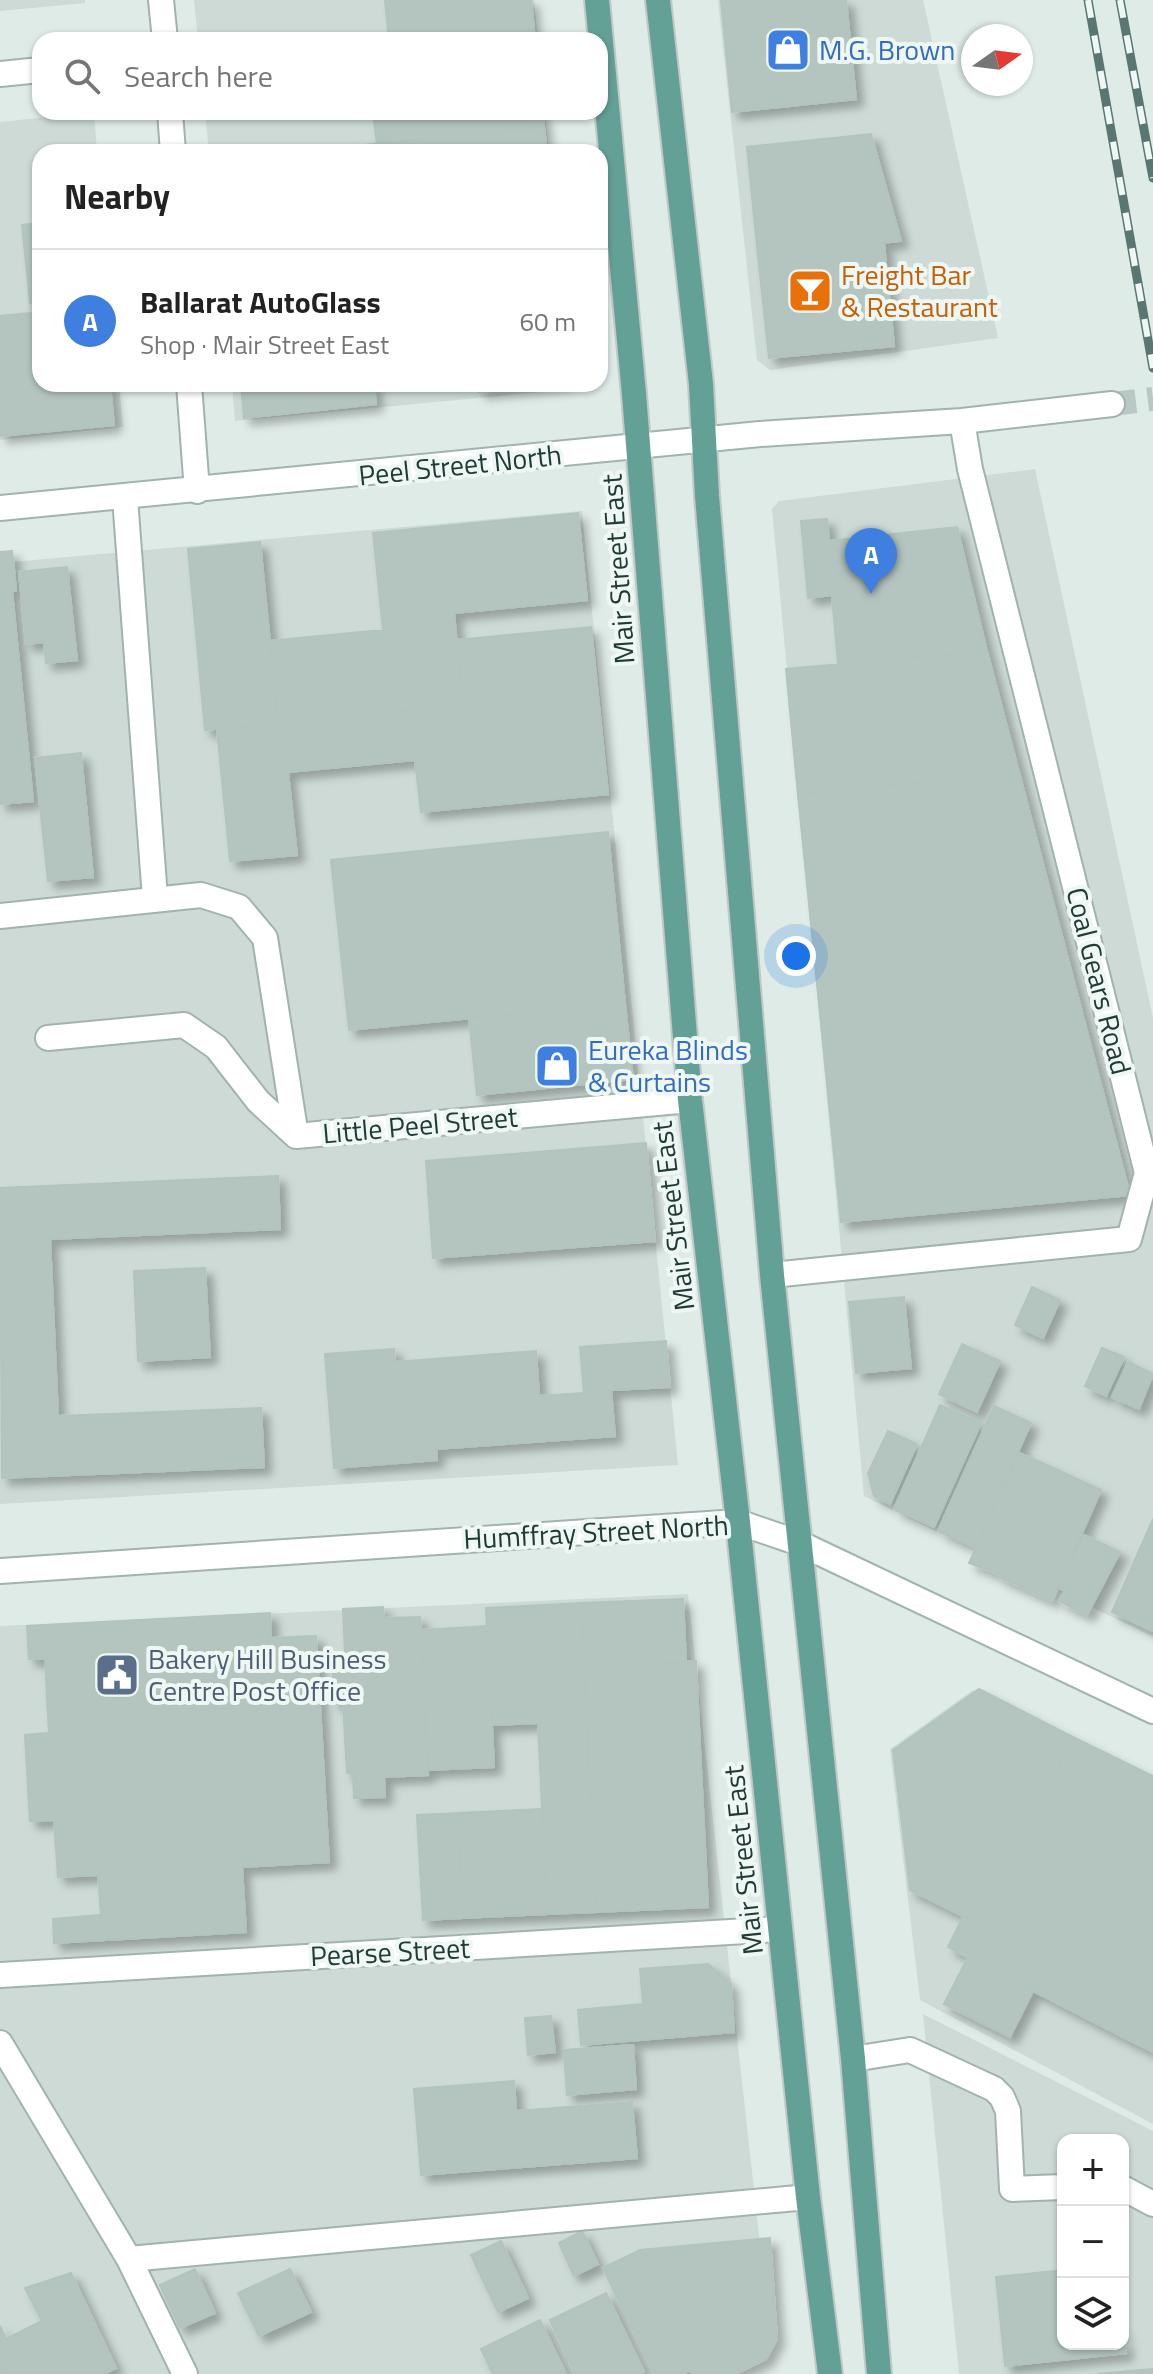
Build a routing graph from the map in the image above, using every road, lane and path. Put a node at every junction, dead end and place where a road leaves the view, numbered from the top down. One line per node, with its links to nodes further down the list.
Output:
1 (161, 0): 4 (street)
2 (597, 0): 5 (main road, Mair Street East)
3 (658, 0): 14 (main road)
4 (164, 32)
5 (600, 32)
6 (32, 71): 7 (street)
7 (0, 74)
8 (171, 120): 10 (street)
9 (608, 120): 15 (main road, Mair Street East)
10 (172, 144)
11 (190, 392): 16 (street)
12 (1112, 404): 13 (street, Peel Street North)
13 (962, 421): 14 (street, Peel Street North); 24 (street, Coal Gears Road)
14 (705, 441): 15 (street, Peel Street North); 24 (main road)
15 (638, 446): 16 (street, Peel Street North); 22 (main road, Mair Street East)
16 (197, 491): 17 (street, Peel Street North)
17 (125, 498): 18 (street, Peel Street North); 19 (street)
18 (0, 508)
19 (155, 898): 20 (street, Little Peel Street); 23 (street, Little Peel Street)
20 (0, 916)
21 (48, 1038): 23 (street)
22 (690, 1100): 23 (street, Little Peel Street); 25 (main road, Mair Street East)
23 (296, 1136)
24 (772, 1275): 26 (main road)
25 (738, 1522): 26 (street, Humffray Street North); 27 (street, Humffray Street North); 29 (main road, Mair Street East)
26 (799, 1543): 28 (street, Humffray Street North); 32 (main road)
27 (0, 1571)
28 (1153, 1711)
29 (780, 1929): 30 (street, Pearse Street); 35 (main road, Mair Street East)
30 (0, 1975)
31 (0, 2043): 37 (street)
32 (853, 2059): 33 (street); 40 (main road)
33 (1057, 2187)
34 (1129, 2191): 36 (street)
35 (808, 2197): 37 (street); 39 (main road, Mair Street East)
36 (1153, 2204)
37 (129, 2259): 38 (street)
38 (185, 2374)
39 (830, 2374)
40 (879, 2374)

